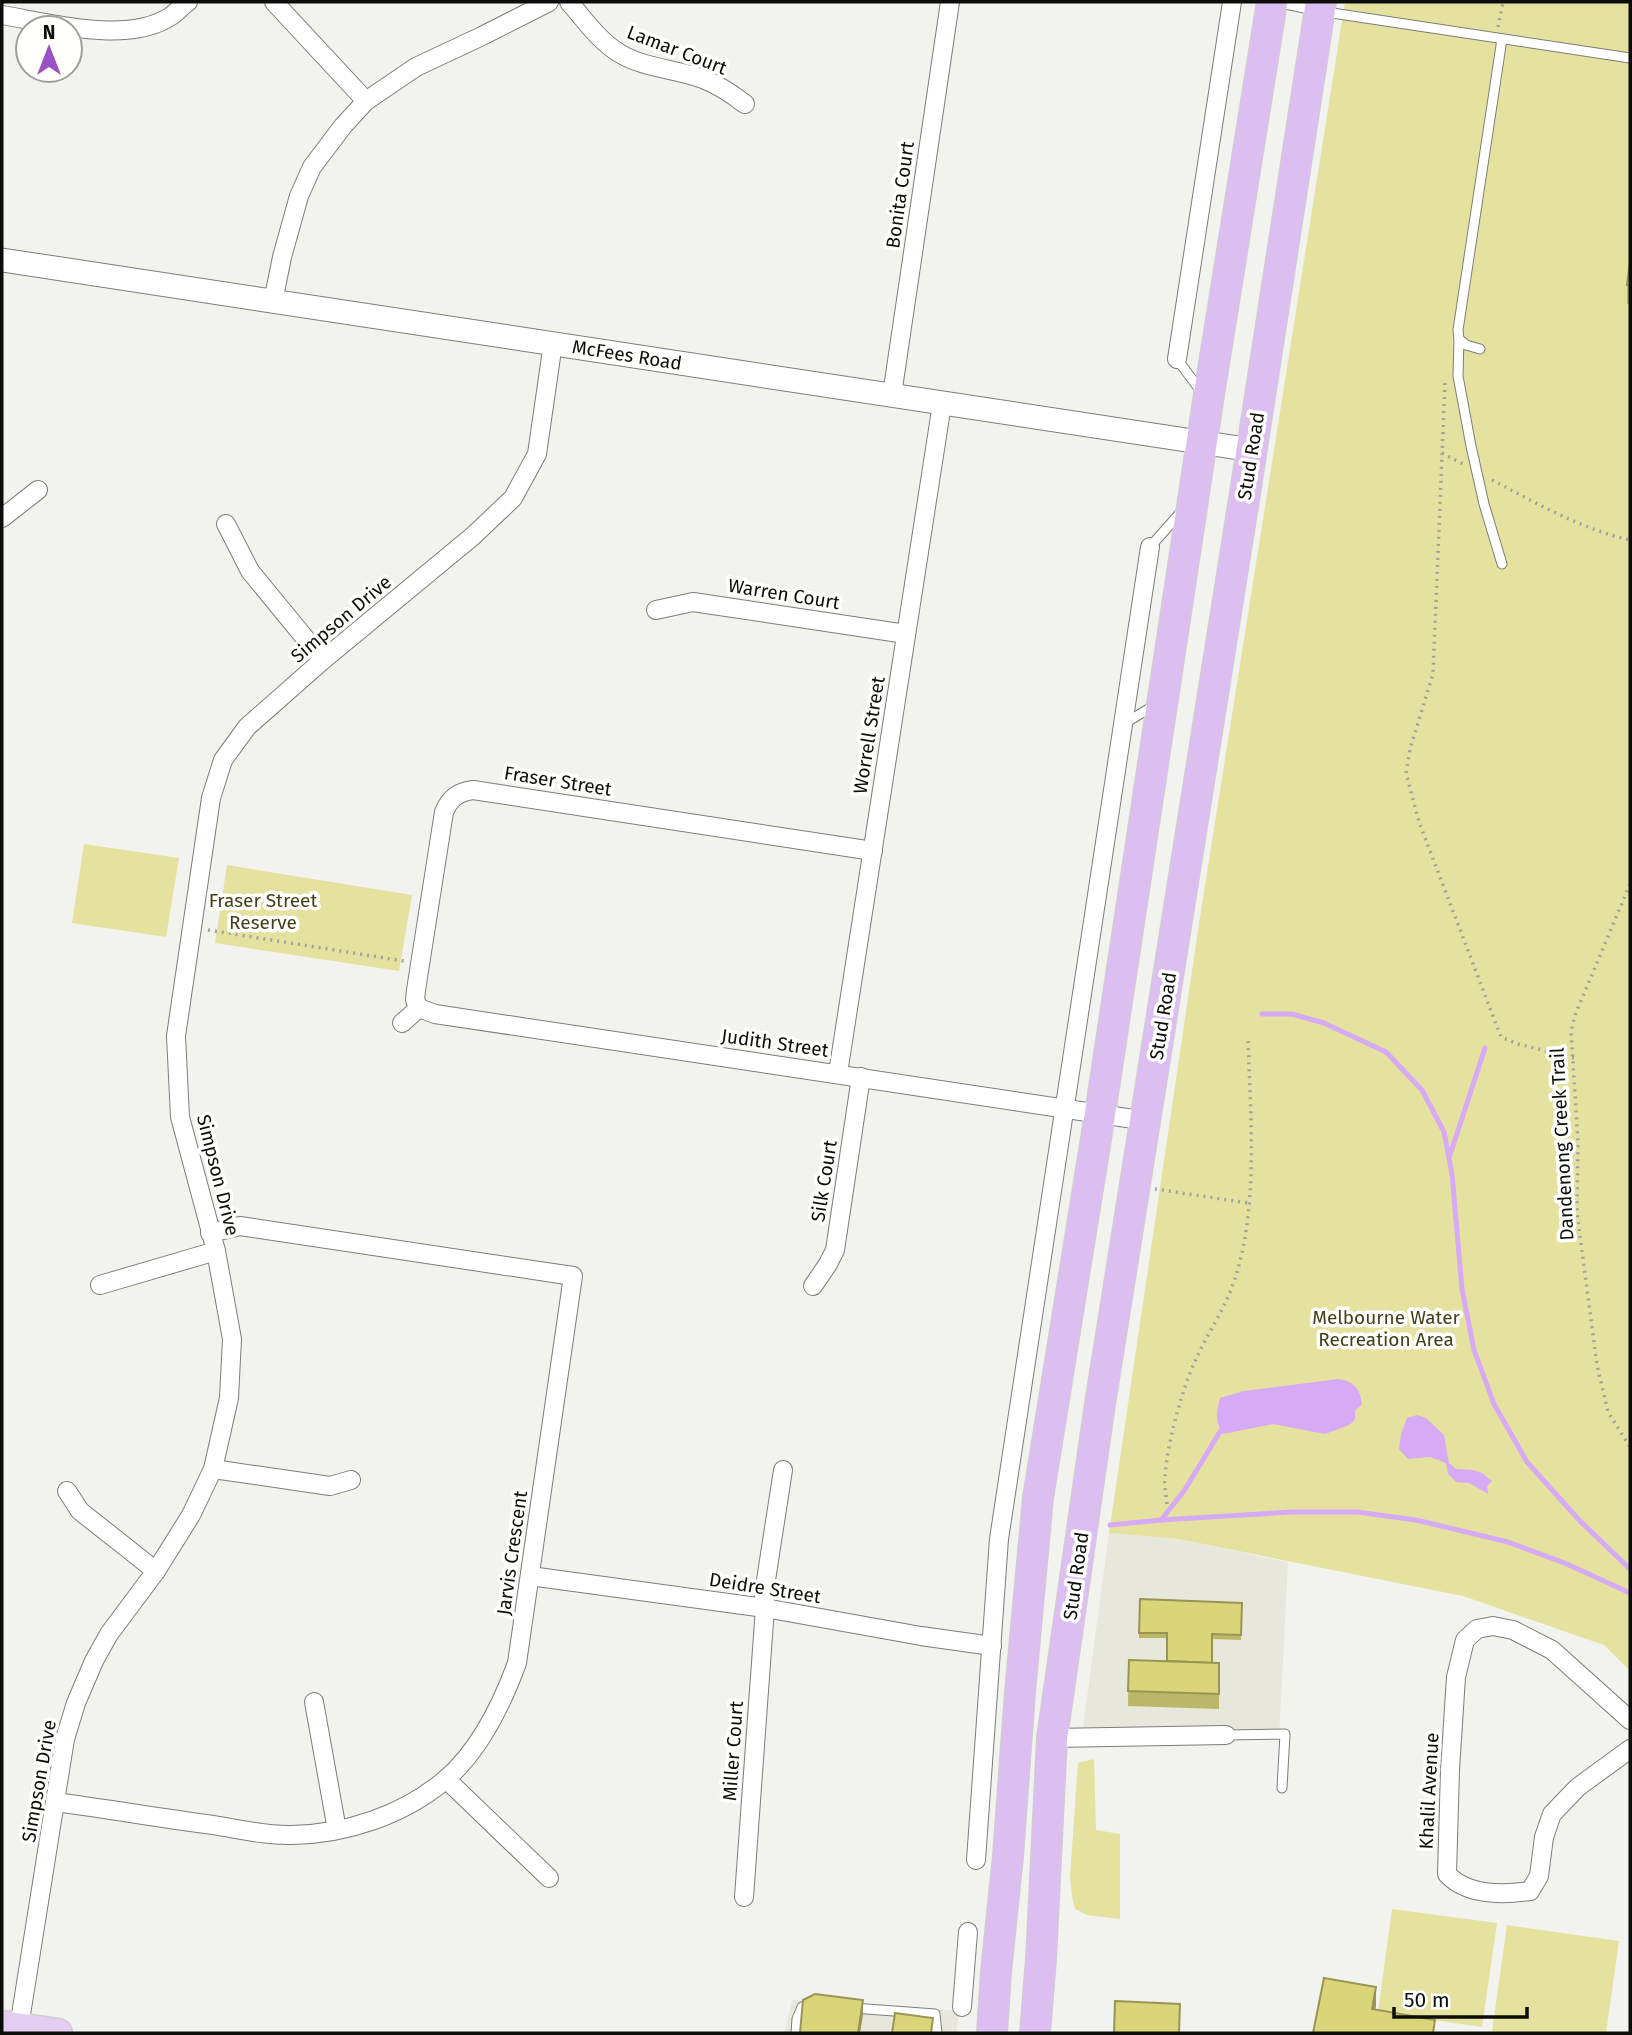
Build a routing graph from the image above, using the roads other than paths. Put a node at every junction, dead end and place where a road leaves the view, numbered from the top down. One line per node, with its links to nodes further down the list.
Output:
1 (188, 2): 9 (street)
2 (274, 2): 12 (street)
3 (549, 2): 12 (street)
4 (569, 2): 13 (street, Lamar Court)
5 (950, 2): 20 (street, Bonita Court)
6 (1232, 2): 19 (street)
7 (1273, 2): 8 (lane); 21 (highway)
8 (1320, 6): 10 (lane); 24 (highway, Stud Road)
9 (2, 15)
10 (1499, 39): 11 (lane); 16 (lane)
11 (1630, 58)
12 (366, 101): 15 (street)
13 (745, 104)
14 (2, 260): 15 (street, McFees Road)
15 (273, 302): 17 (street, McFees Road)
16 (1459, 339): 18 (lane); 30 (lane)
17 (553, 343): 20 (street, McFees Road); 33 (street, Simpson Drive)
18 (1480, 349)
19 (1177, 359): 21 (lane)
20 (892, 395): 22 (street, McFees Road)
21 (1208, 401): 23 (highway)
22 (942, 404): 23 (street, McFees Road); 32 (street, Worrell Street)
23 (1202, 443): 24 (street, McFees Road); 26 (highway)
24 (1252, 450): 43 (highway, Stud Road)
25 (38, 490): 27 (street)
26 (1193, 499): 29 (lane); 34 (highway)
27 (2, 518)
28 (226, 524): 33 (street)
29 (1150, 547): 35 (street)
30 (1502, 564)
31 (656, 610): 32 (street, Warren Court)
32 (906, 634): 36 (street, Worrell Street)
33 (323, 660): 44 (street, Simpson Drive)
34 (1162, 700): 35 (lane); 42 (highway)
35 (1123, 724): 41 (street)
36 (873, 851): 37 (street, Fraser Street); 39 (street, Worrell Street)
37 (419, 1008): 38 (street); 39 (street, Judith Street)
38 (402, 1023)
39 (838, 1073): 40 (street, Judith Street)
40 (861, 1077): 41 (street, Judith Street); 46 (street, Silk Court)
41 (1064, 1110): 42 (street, Judith Street); 54 (street)
42 (1100, 1114): 43 (street, Judith Street); 69 (highway)
43 (1146, 1121): 58 (highway, Stud Road)
44 (213, 1242): 45 (street); 47 (street, Simpson Drive); 52 (street, Jarvis Crescent)
45 (100, 1285)
46 (813, 1286)
47 (213, 1469): 49 (street); 51 (street, Simpson Drive)
48 (783, 1470): 53 (street, Miller Court)
49 (351, 1480)
50 (67, 1491): 51 (street)
51 (156, 1571): 62 (street, Simpson Drive)
52 (530, 1576): 53 (street, Deidre Street); 60 (street, Jarvis Crescent)
53 (765, 1608): 54 (street, Deidre Street); 66 (street, Miller Court)
54 (992, 1646): 64 (street)
55 (314, 1702): 63 (street)
56 (1630, 1720): 59 (street, Khalil Avenue)
57 (1226, 1735): 58 (street); 61 (lane)
58 (1052, 1738): 78 (highway, Stud Road)
59 (1630, 1749)
60 (446, 1779): 63 (street, Jarvis Crescent); 65 (street)
61 (1282, 1788)
62 (55, 1802): 63 (street, Jarvis Crescent); 73 (street, Simpson Drive)
63 (337, 1830)
64 (976, 1860)
65 (549, 1878)
66 (744, 1897)
67 (968, 1932): 68 (street)
68 (965, 1970): 69 (street); 71 (street)
69 (996, 1972): 77 (highway)
70 (820, 2006): 75 (lane)
71 (962, 2007)
72 (842, 2008): 76 (lane)
73 (10, 2026): 74 (main road)
74 (58, 2033)
75 (796, 2033)
76 (937, 2033)
77 (992, 2033)
78 (1035, 2033)

